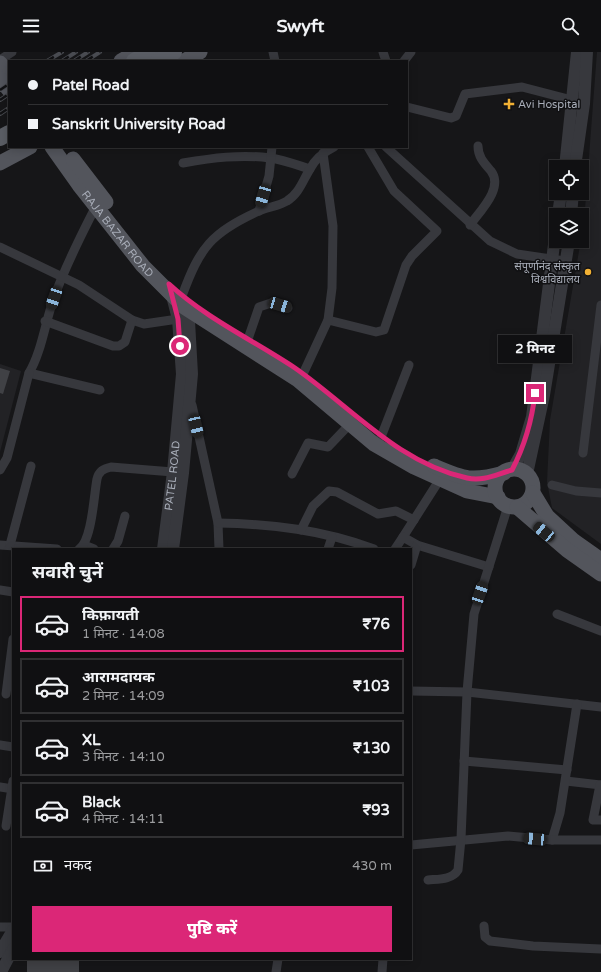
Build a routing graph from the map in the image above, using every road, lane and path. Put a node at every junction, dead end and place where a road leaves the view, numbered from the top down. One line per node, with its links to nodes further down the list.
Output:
1 (12, 52): 14 (street)
2 (136, 52): 9 (main road)
3 (150, 52): 10 (highway)
4 (174, 52): 11 (highway)
5 (200, 52): 12 (main road)
6 (411, 52): 13 (street)
7 (577, 52): 18 (street)
8 (587, 52): 31 (street)
9 (123, 60)
10 (136, 60)
11 (160, 60)
12 (186, 60)
13 (405, 60)
14 (0, 61): 15 (main road)
15 (8, 73)
16 (0, 79): 17 (main road)
17 (8, 89)
18 (572, 100): 19 (street); 30 (street)
19 (408, 106)
20 (478, 146): 37 (street)
21 (28, 148): 32 (main road)
22 (53, 148): 35 (main road, RAJA BAZAR ROAD)
23 (65, 148): 43 (main road, RAJA BAZAR ROAD)
24 (272, 148): 29 (street)
25 (332, 148): 28 (street)
26 (369, 148): 47 (street)
27 (387, 148): 37 (street)
28 (323, 153): 34 (street); 47 (street)
29 (271, 158): 33 (street); 34 (street); 36 (street)
30 (566, 160)
31 (576, 160)
32 (0, 163)
33 (183, 163)
34 (310, 168): 36 (street)
35 (96, 206): 42 (street); 43 (main road, RAJA BAZAR ROAD)
36 (259, 211): 43 (street)
37 (470, 225): 41 (street)
38 (0, 247): 42 (street)
39 (558, 248): 41 (street)
40 (565, 248): 41 (street)
41 (559, 260): 59 (street)
42 (62, 275): 46 (street); 48 (street)
43 (179, 304): 46 (street); 50 (main road, RAJA BAZAR ROAD); 56 (street, PATEL ROAD); 57 (main road, RAJA BAZAR ROAD); 64 (street, PATEL ROAD)
44 (601, 305): 49 (street)
45 (288, 308): 50 (street)
46 (132, 320): 48 (street)
47 (328, 320): 53 (street)
48 (46, 321): 52 (street)
49 (599, 331): 54 (street)
50 (248, 339): 53 (main road, RAJA BAZAR ROAD)
51 (409, 366): 58 (street)
52 (29, 373): 55 (street); 62 (street)
53 (303, 374): 58 (main road, RAJA BAZAR ROAD)
54 (597, 377): 60 (street)
55 (100, 390)
56 (191, 400): 75 (street); 87 (street, PATEL ROAD)
57 (349, 425): 65 (street); 67 (main road, RAJA BAZAR ROAD)
58 (381, 437): 63 (main road, RAJA BAZAR ROAD)
59 (524, 453): 63 (street); 66 (street)
60 (583, 453)
61 (31, 466): 81 (street)
62 (0, 470)
63 (508, 471): 66 (main road); 71 (main road)
64 (173, 472): 83 (street); 86 (street, PATEL ROAD)
65 (292, 474)
66 (527, 474): 69 (main road)
67 (440, 479): 71 (main road, RAJA BAZAR ROAD); 73 (street)
68 (552, 485): 70 (street)
69 (533, 493): 71 (main road); 74 (main road)
70 (601, 493)
71 (508, 503): 74 (main road); 94 (street)
72 (125, 516): 85 (street)
73 (414, 520): 76 (street); 79 (street)
74 (541, 520): 77 (main road)
75 (218, 523): 76 (street); 88 (street)
76 (301, 530): 78 (street)
77 (558, 535): 92 (main road); 95 (main road)
78 (332, 537): 89 (street); 90 (street)
79 (403, 537): 82 (street); 91 (street)
80 (0, 545): 81 (street)
81 (10, 545): 84 (street)
82 (417, 545): 93 (street); 94 (street)
83 (82, 547)
84 (45, 548)
85 (114, 548)
86 (163, 548)
87 (173, 548)
88 (219, 548)
89 (328, 548)
90 (370, 548)
91 (397, 548)
92 (601, 560)
93 (412, 562)
94 (489, 567): 102 (street)
95 (601, 574)
96 (0, 590): 97 (street)
97 (12, 592)
98 (557, 614): 99 (street)
99 (601, 631)
100 (12, 647): 103 (street)
101 (412, 692): 102 (street)
102 (467, 692): 104 (street); 108 (street)
103 (6, 694)
104 (577, 704): 105 (street); 109 (street)
105 (601, 707)
106 (0, 745): 107 (street)
107 (12, 747)
108 (464, 761): 109 (street); 117 (street)
109 (567, 770): 110 (street)
110 (566, 781): 111 (street); 118 (street)
111 (600, 785): 115 (street)
112 (12, 786): 113 (street)
113 (0, 787)
114 (12, 792): 116 (street)
115 (601, 820)
116 (6, 826)
117 (462, 840): 118 (street); 120 (street); 121 (street)
118 (552, 840): 119 (street)
119 (601, 840)
120 (412, 845)
121 (428, 880)
122 (484, 926): 126 (street)
123 (0, 927): 124 (street)
124 (12, 928)
125 (12, 930): 128 (street)
126 (601, 949)
127 (12, 951): 131 (street)
128 (0, 952)
129 (278, 960): 132 (street)
130 (383, 960): 133 (street)
131 (2, 971)
132 (276, 972)
133 (382, 972)

